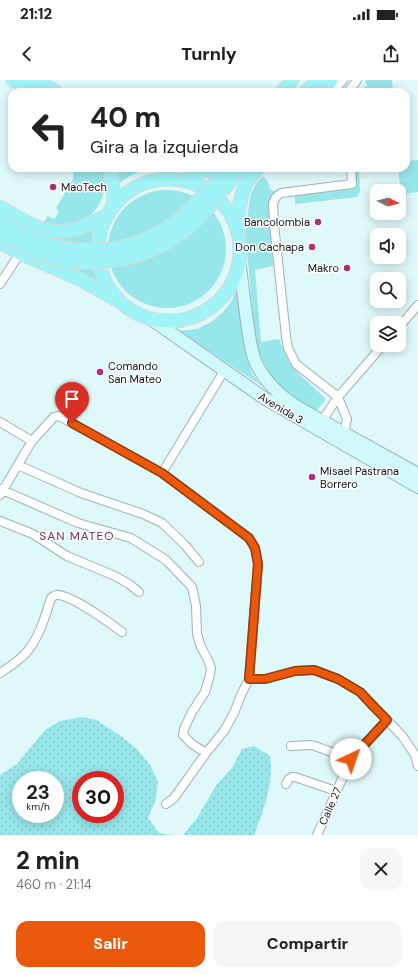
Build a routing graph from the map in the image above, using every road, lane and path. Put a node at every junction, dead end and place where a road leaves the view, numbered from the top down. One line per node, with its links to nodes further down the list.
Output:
1 (13, 80): 7 (main road)
2 (36, 80): 8 (main road)
3 (47, 80): 9 (street)
4 (292, 80): 10 (main road)
5 (301, 80): 11 (main road)
6 (317, 80): 12 (main road)
7 (29, 88)
8 (49, 88)
9 (55, 88)
10 (285, 88)
11 (294, 88)
12 (310, 88)
13 (111, 172): 22 (main road)
14 (167, 172): 20 (main road)
15 (200, 172): 20 (main road)
16 (224, 172): 23 (main road, bridge)
17 (238, 172): 25 (main road, bridge)
18 (255, 172): 24 (main road)
19 (351, 172): 36 (street)
20 (179, 180): 22 (main road); 24 (main road)
21 (0, 207): 22 (main road)
22 (111, 211): 30 (main road)
23 (0, 220)
24 (237, 229): 28 (main road)
25 (0, 234)
26 (0, 242): 27 (main road)
27 (20, 253): 29 (street); 30 (main road)
28 (239, 260): 32 (main road); 37 (main road, Avenida 3)
29 (0, 284)
30 (122, 304): 32 (main road)
31 (418, 305): 33 (street)
32 (151, 319): 35 (main road, Avenida 3)
33 (406, 319)
34 (378, 352): 36 (street)
35 (224, 371): 42 (street); 44 (main road, Avenida 3)
36 (338, 397): 37 (street); 39 (street)
37 (322, 421): 39 (main road, Avenida 3)
38 (0, 422): 40 (street)
39 (344, 434): 43 (main road, Avenida 3)
40 (32, 441): 41 (street); 42 (street)
41 (18, 465): 45 (street); 47 (street)
42 (162, 473): 51 (street)
43 (418, 474)
44 (418, 487)
45 (1, 492): 54 (street)
46 (0, 521): 48 (street)
47 (199, 562)
48 (139, 592)
49 (122, 632): 50 (street)
50 (0, 673)
51 (249, 679): 52 (street); 54 (street)
52 (387, 720): 55 (street, Calle 27); 56 (street)
53 (291, 746): 55 (street)
54 (206, 753): 59 (street)
55 (351, 759): 58 (street, Calle 27)
56 (418, 766)
57 (286, 784): 58 (street)
58 (336, 792): 60 (street, Calle 27)
59 (166, 804)
60 (317, 835)

